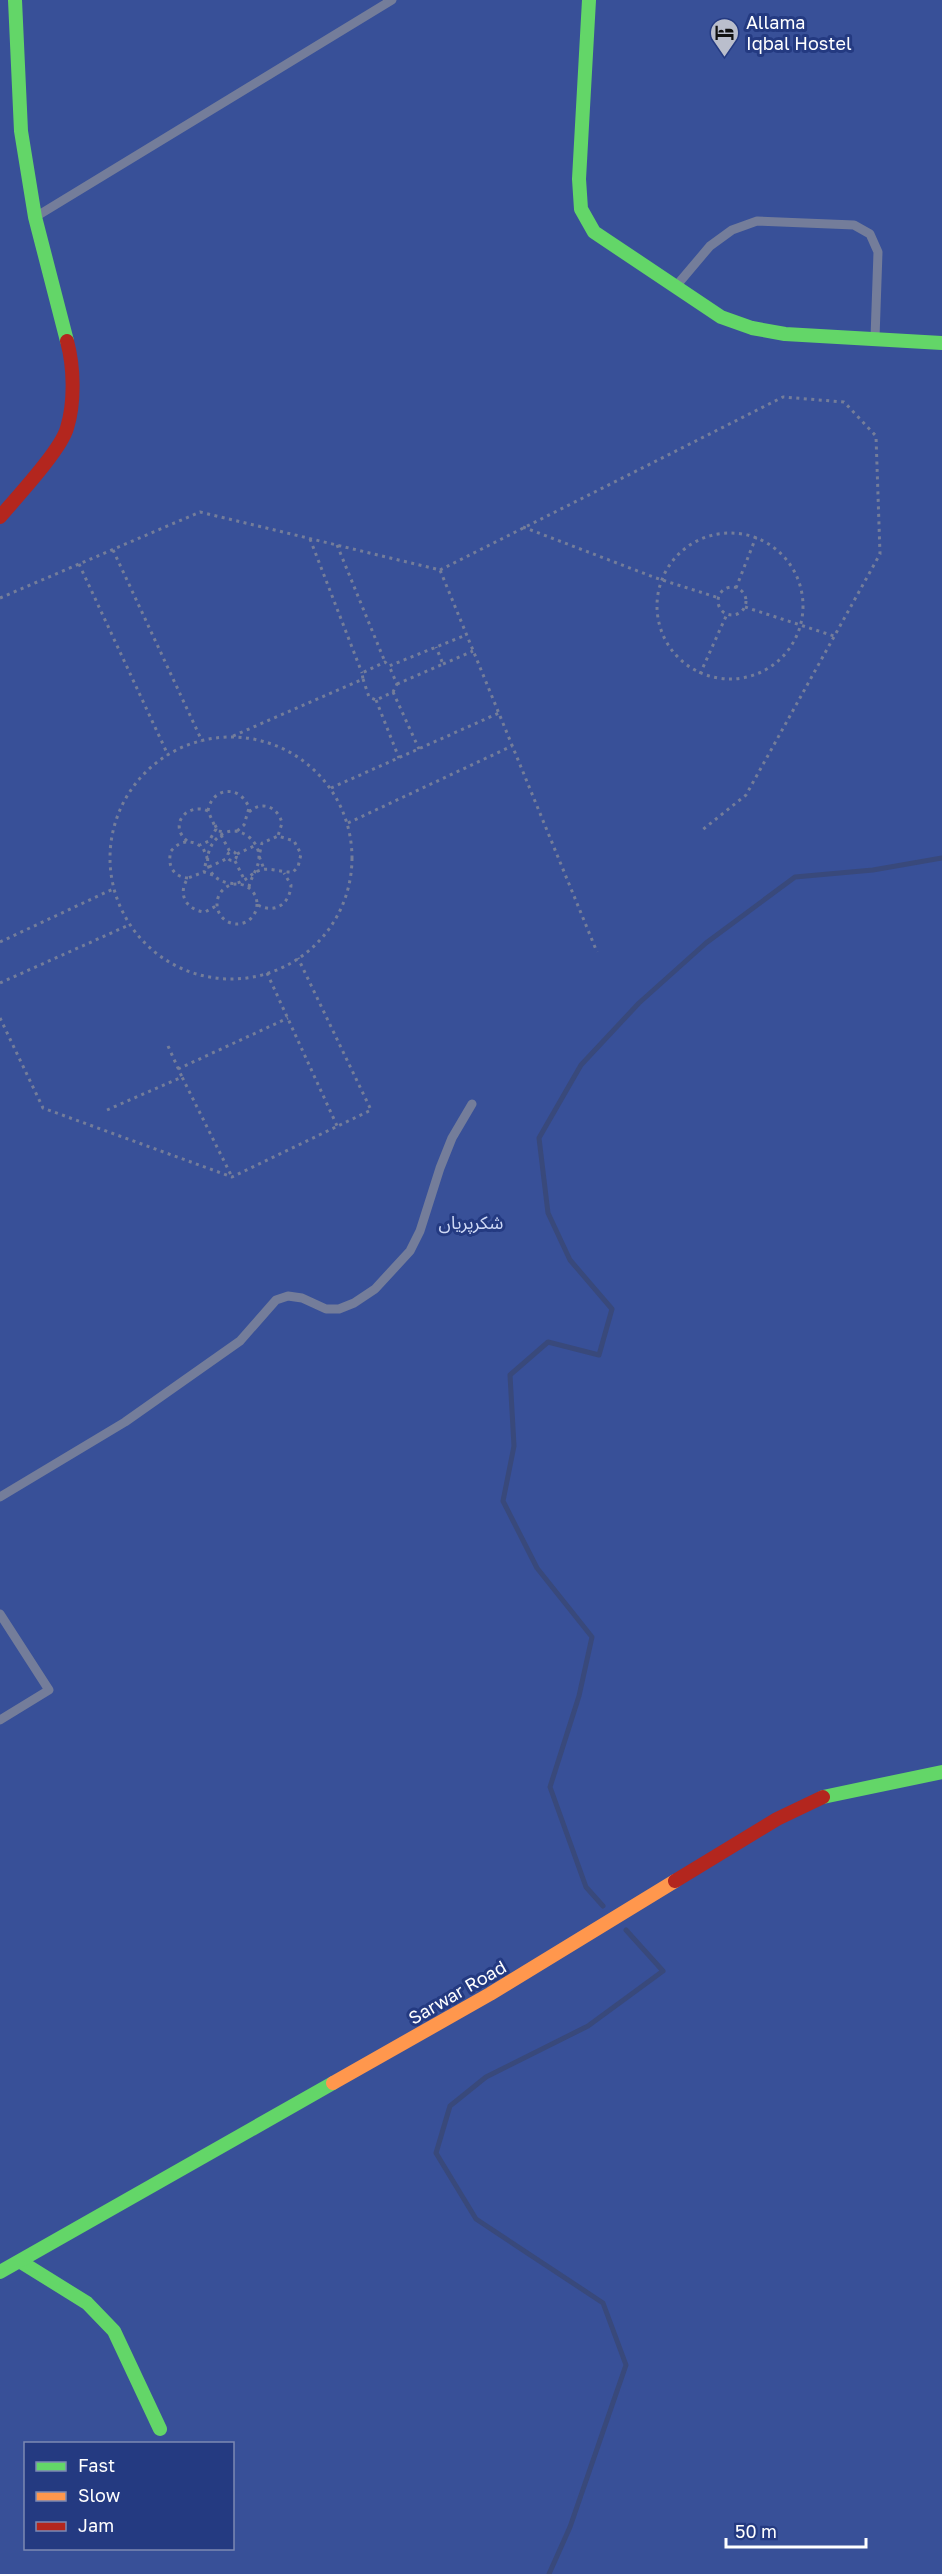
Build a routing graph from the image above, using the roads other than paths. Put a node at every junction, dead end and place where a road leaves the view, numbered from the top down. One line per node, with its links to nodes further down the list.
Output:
1 (15, 0): 4 (street)
2 (392, 0): 4 (lane)
3 (589, 0): 5 (street)
4 (35, 217): 8 (street)
5 (676, 286): 6 (street); 6 (lane)
6 (875, 339): 7 (street)
7 (942, 343)
8 (0, 517)
9 (471, 1104): 10 (lane)
10 (0, 1497)
11 (0, 1614): 12 (lane)
12 (0, 1720)
13 (942, 1772): 14 (street, Sarwar Road)
14 (21, 2262): 15 (street, Sarwar Road); 16 (street)
15 (0, 2272)
16 (160, 2429)

